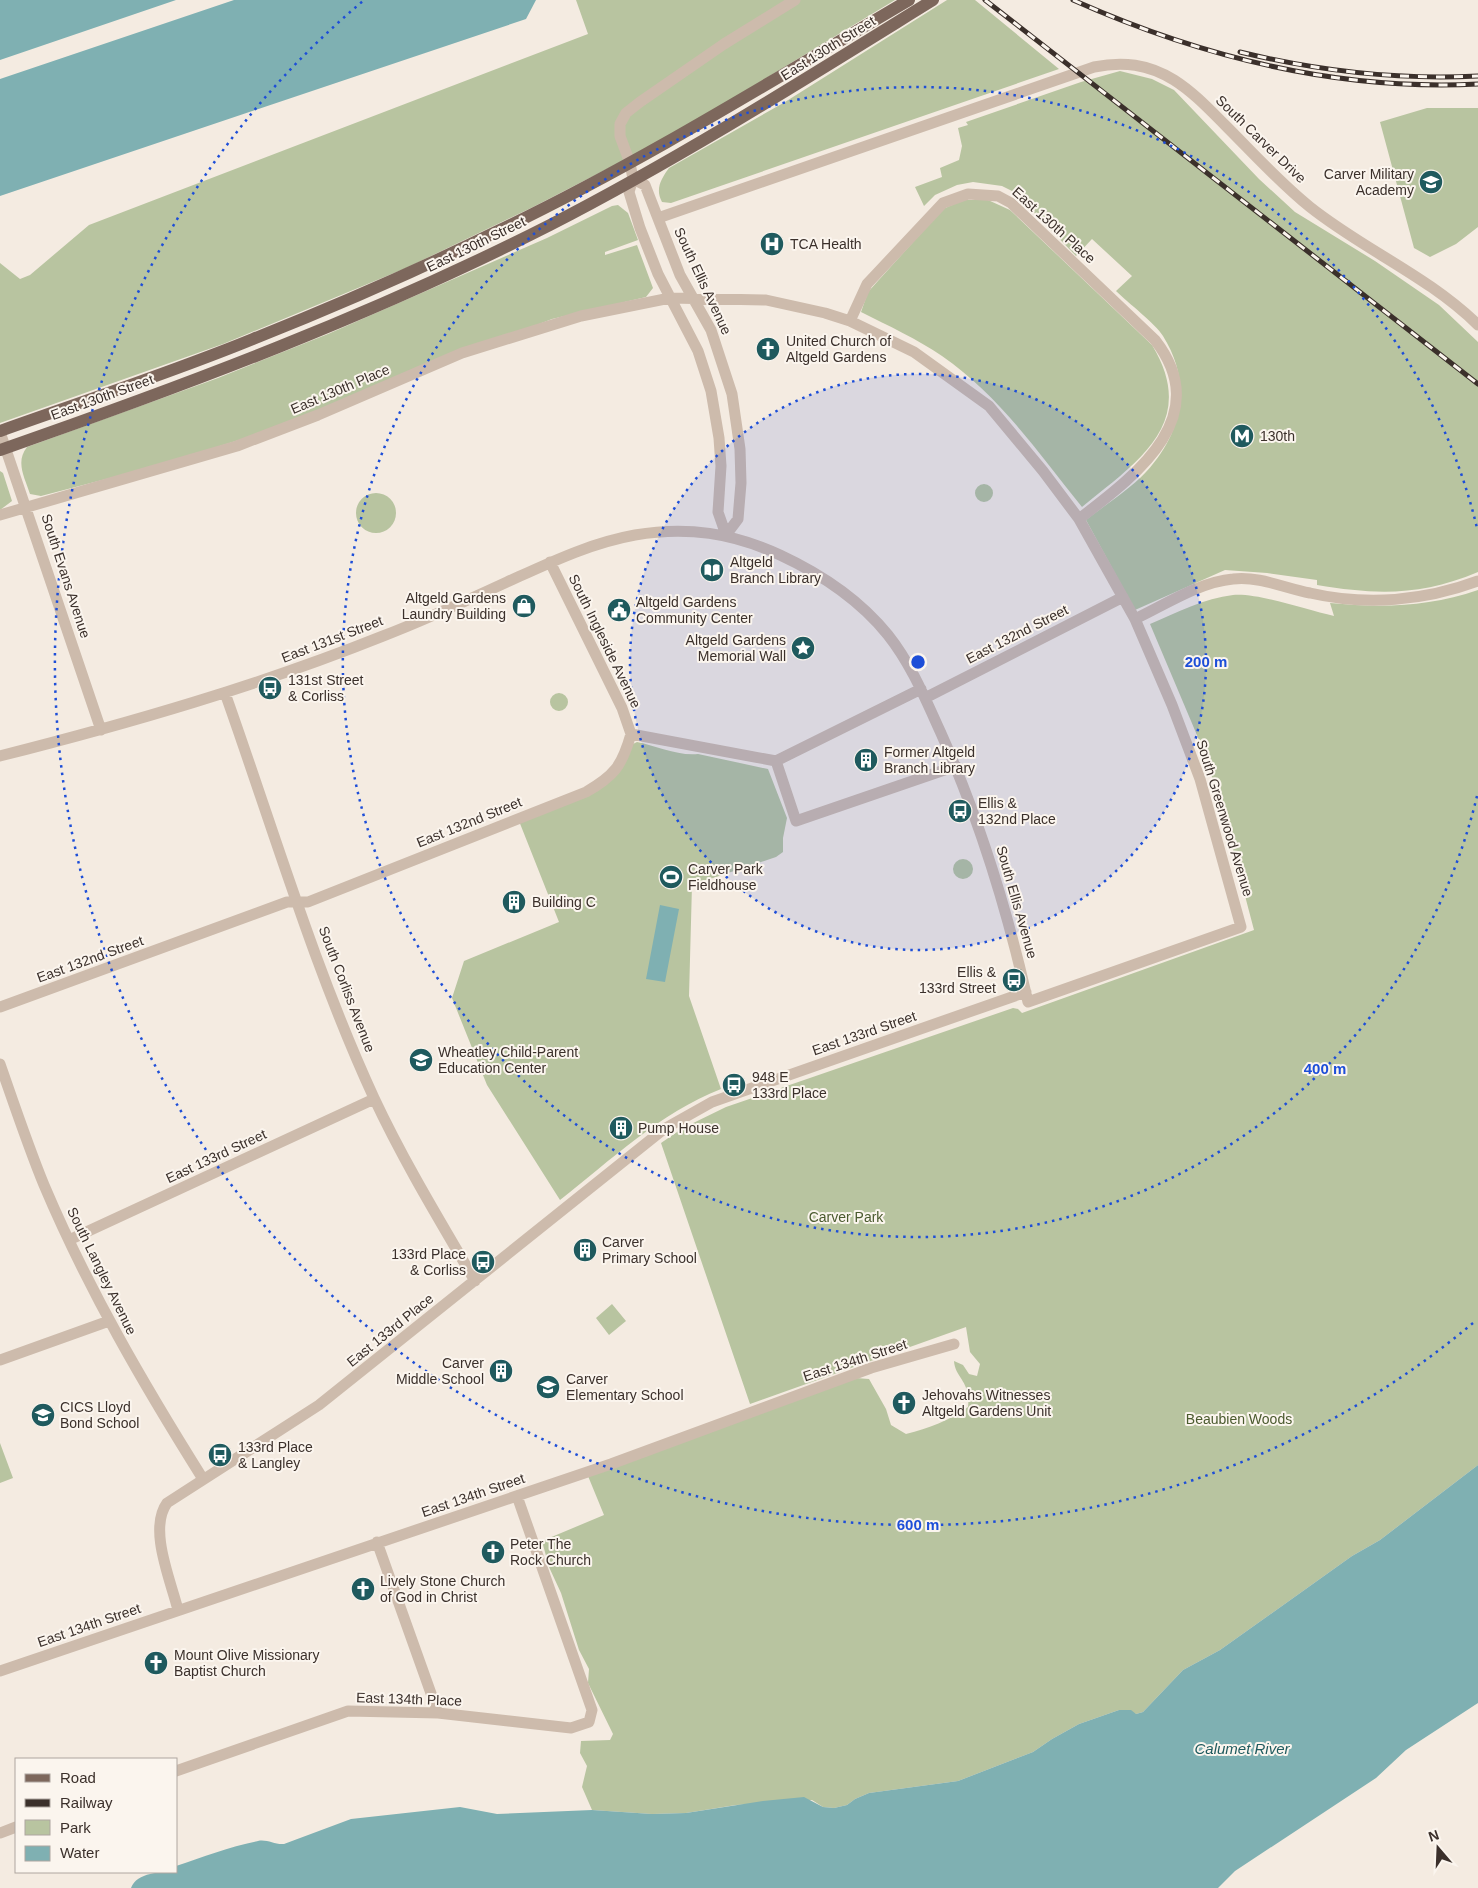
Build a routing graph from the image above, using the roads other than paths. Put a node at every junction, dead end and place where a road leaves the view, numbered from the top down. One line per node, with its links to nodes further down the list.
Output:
1 (795, 0): 4 (street)
2 (909, 0): 4 (main road, East 130th Street)
3 (928, 3): 5 (main road, East 130th Street)
4 (630, 163): 5 (street); 11 (main road, East 130th Street)
5 (633, 179): 6 (street, South Ellis Avenue); 7 (street); 12 (main road, East 130th Street)
6 (658, 218): 8 (street, South Ellis Avenue); 10 (street, South Carver Drive)
7 (670, 298): 8 (street, East 130th Place); 13 (street, East 130th Place); 16 (street)
8 (693, 298): 9 (street, South Greenwood Avenue); 16 (street, South Ellis Avenue)
9 (850, 321): 15 (street, South Greenwood Avenue); 15 (street, East 130th Place)
10 (1478, 325)
11 (0, 431): 12 (street, South Evans Avenue)
12 (3, 449): 13 (street, South Evans Avenue)
13 (26, 506): 14 (street, East 130th Place); 23 (street, South Evans Avenue)
14 (0, 515)
15 (1079, 519): 19 (street, South Greenwood Avenue)
16 (726, 535): 17 (street, East 131st Street); 22 (street, South Ellis Avenue)
17 (550, 562): 21 (street, East 131st Street); 24 (street, South Ingleside Avenue)
18 (1478, 581): 20 (street)
19 (1123, 597): 20 (street, South Greenwood Avenue); 22 (street, East 132nd Street)
20 (1135, 619): 29 (street, South Greenwood Avenue)
21 (225, 693): 23 (street, East 131st Street); 28 (street, South Corliss Avenue)
22 (923, 693): 26 (street, East 132nd Street); 27 (street, South Ellis Avenue)
23 (101, 730): 25 (street, East 131st Street)
24 (631, 734): 26 (street); 28 (street, East 132nd Street)
25 (0, 756)
26 (776, 761): 27 (street)
27 (956, 766): 30 (street, South Ellis Avenue)
28 (298, 903): 31 (street, East 132nd Street); 33 (street, South Corliss Avenue)
29 (1241, 927): 30 (street, East 133rd Street)
30 (1027, 997): 34 (street, East 133rd Street)
31 (0, 1008)
32 (0, 1064): 35 (street, South Langley Avenue)
33 (374, 1098): 35 (street, East 133rd Street); 36 (street, South Corliss Avenue)
34 (712, 1102): 36 (street, East 133rd Place)
35 (69, 1240): 37 (street, South Langley Avenue)
36 (475, 1281): 40 (street, East 133rd Place)
37 (109, 1321): 39 (street); 40 (street, South Langley Avenue)
38 (954, 1344): 41 (street, East 134th Street)
39 (0, 1360)
40 (203, 1480): 43 (street, East 133rd Place)
41 (516, 1496): 42 (street, East 134th Street); 45 (street, East 134th Place)
42 (377, 1542): 43 (street, East 134th Street); 45 (street)
43 (178, 1610): 44 (street, East 134th Street)
44 (0, 1671)
45 (438, 1713): 46 (street, East 134th Place)
46 (178, 1770)
47 (15, 1827): 48 (street)
48 (0, 1833)

